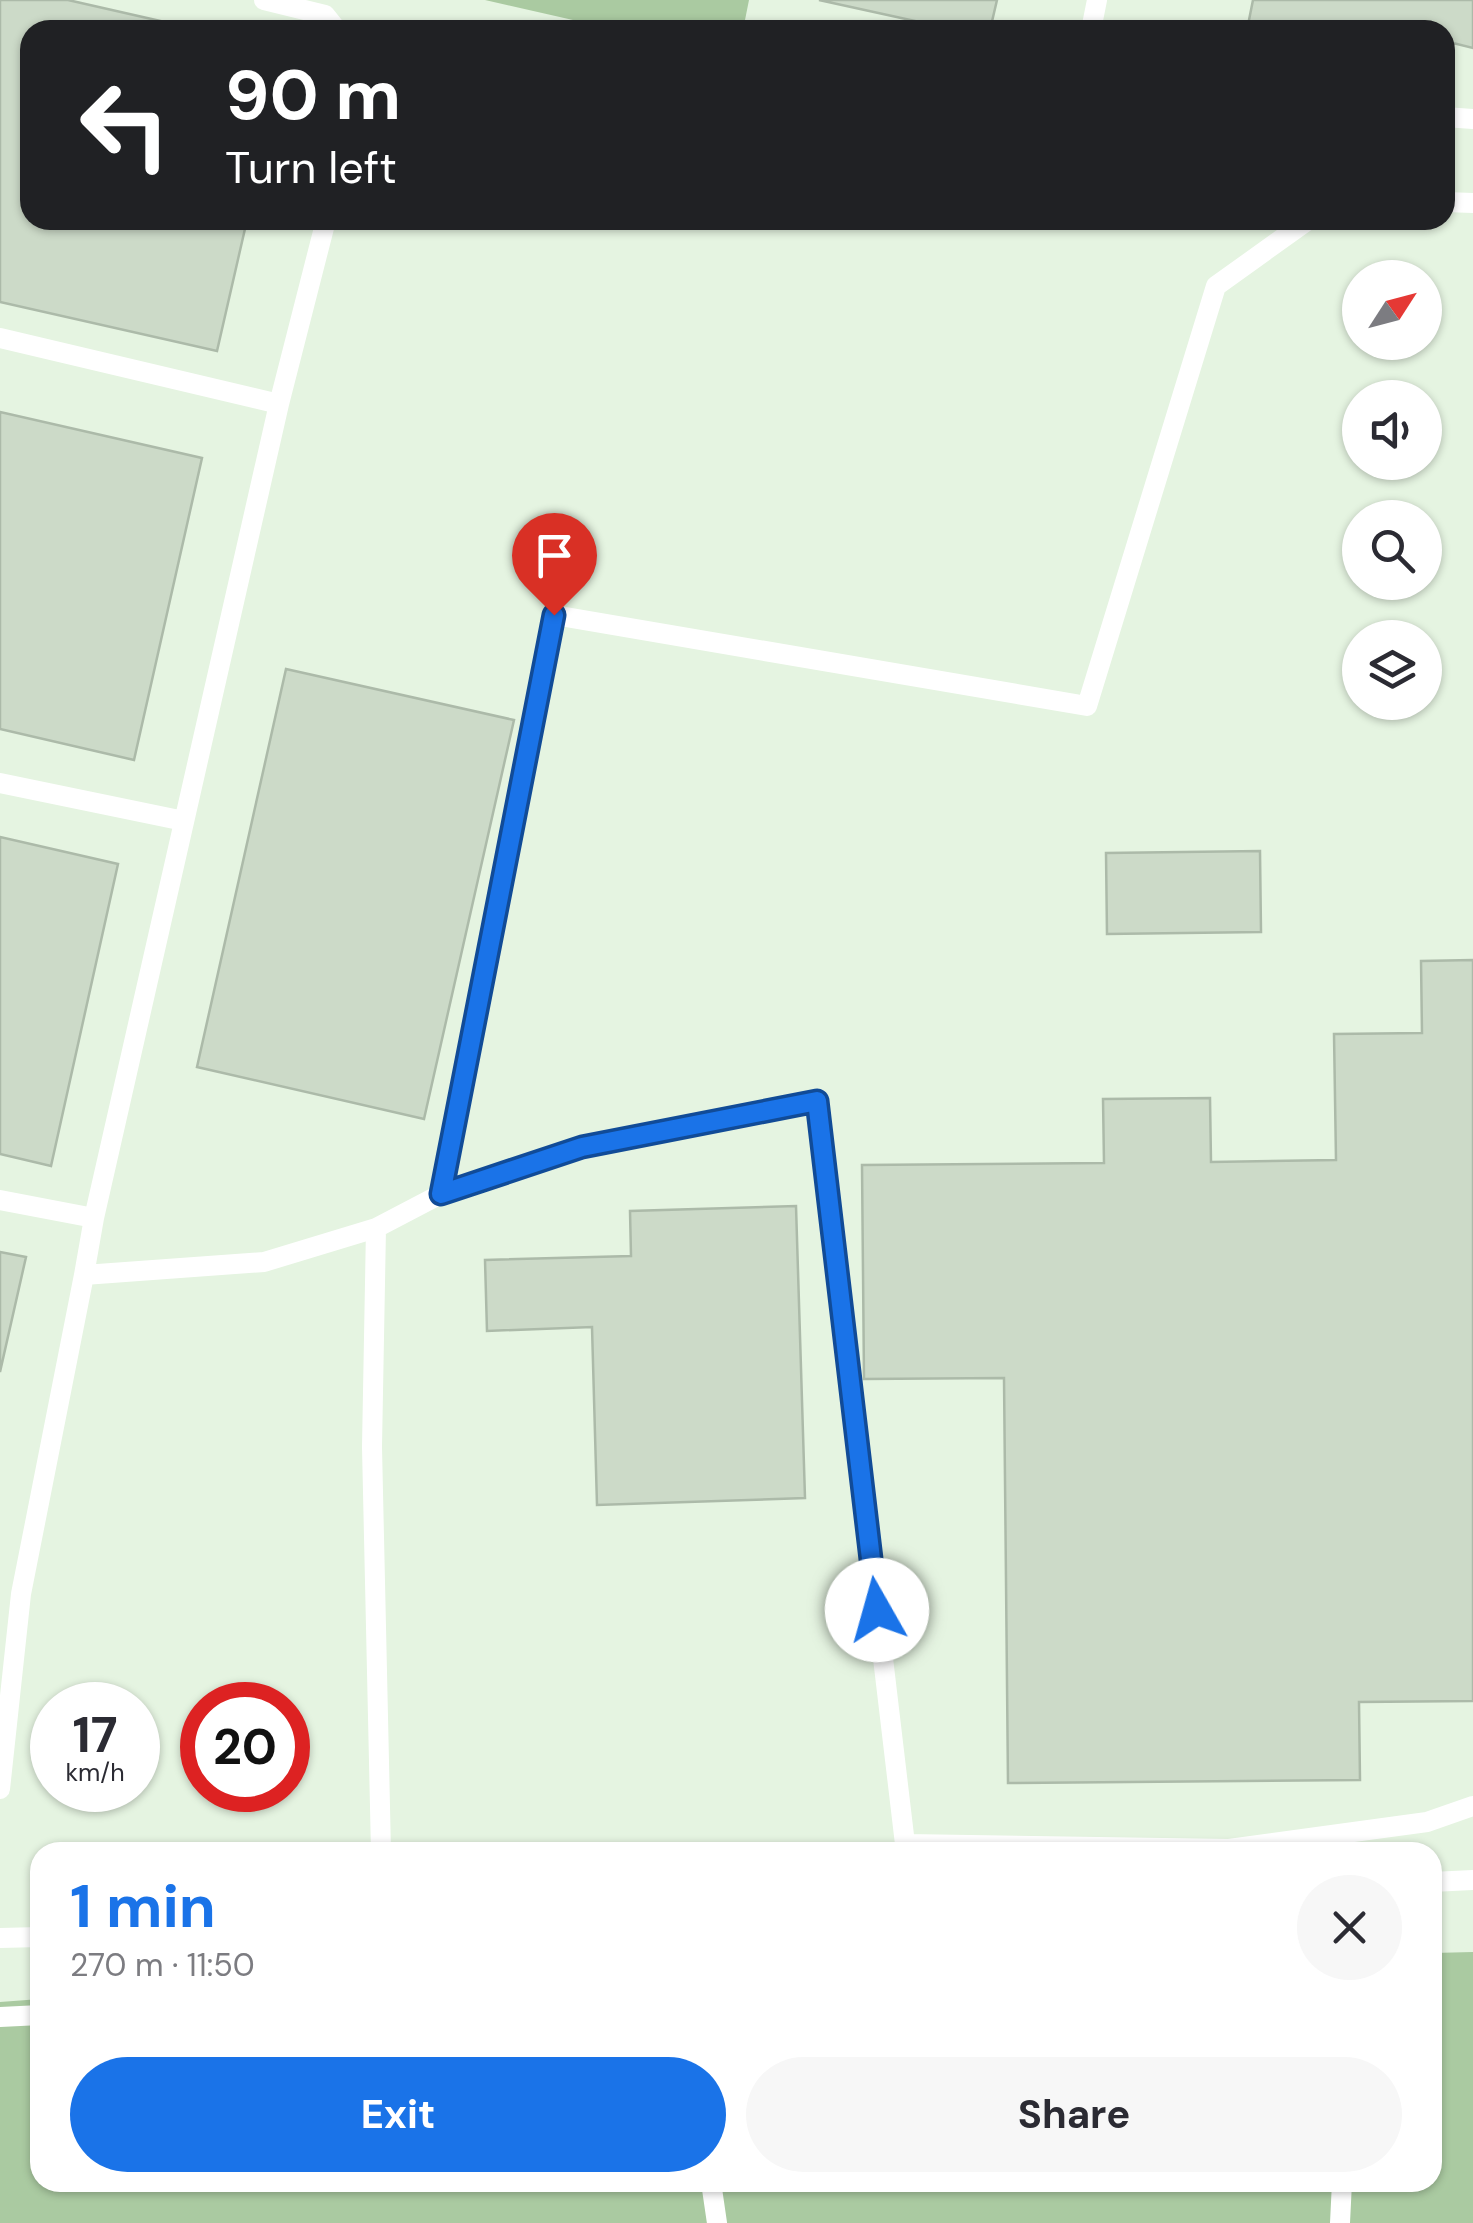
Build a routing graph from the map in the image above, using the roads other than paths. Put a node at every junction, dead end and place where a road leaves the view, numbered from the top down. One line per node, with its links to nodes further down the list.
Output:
1 (264, 0): 2 (lane)
2 (330, 20)
3 (323, 230): 6 (lane)
4 (1294, 230): 9 (lane)
5 (0, 338): 6 (lane)
6 (279, 404): 8 (lane)
7 (0, 783): 8 (lane)
8 (184, 821): 11 (lane)
9 (441, 1194): 12 (lane); 18 (lane)
10 (0, 1200): 11 (lane)
11 (94, 1218): 13 (lane)
12 (376, 1228): 13 (lane); 17 (lane)
13 (84, 1276): 14 (lane)
14 (10, 1592): 15 (lane)
15 (0, 1789)
16 (1473, 1806): 19 (lane)
17 (381, 1842)
18 (904, 1842)
19 (1280, 1842)
20 (1473, 1880): 21 (lane)
21 (1442, 1882)
22 (30, 1936): 23 (lane)
23 (0, 1938)
24 (30, 2016): 25 (lane)
25 (0, 2017)
26 (713, 2192): 28 (lane)
27 (1342, 2192): 29 (lane)
28 (718, 2223)
29 (1340, 2223)

